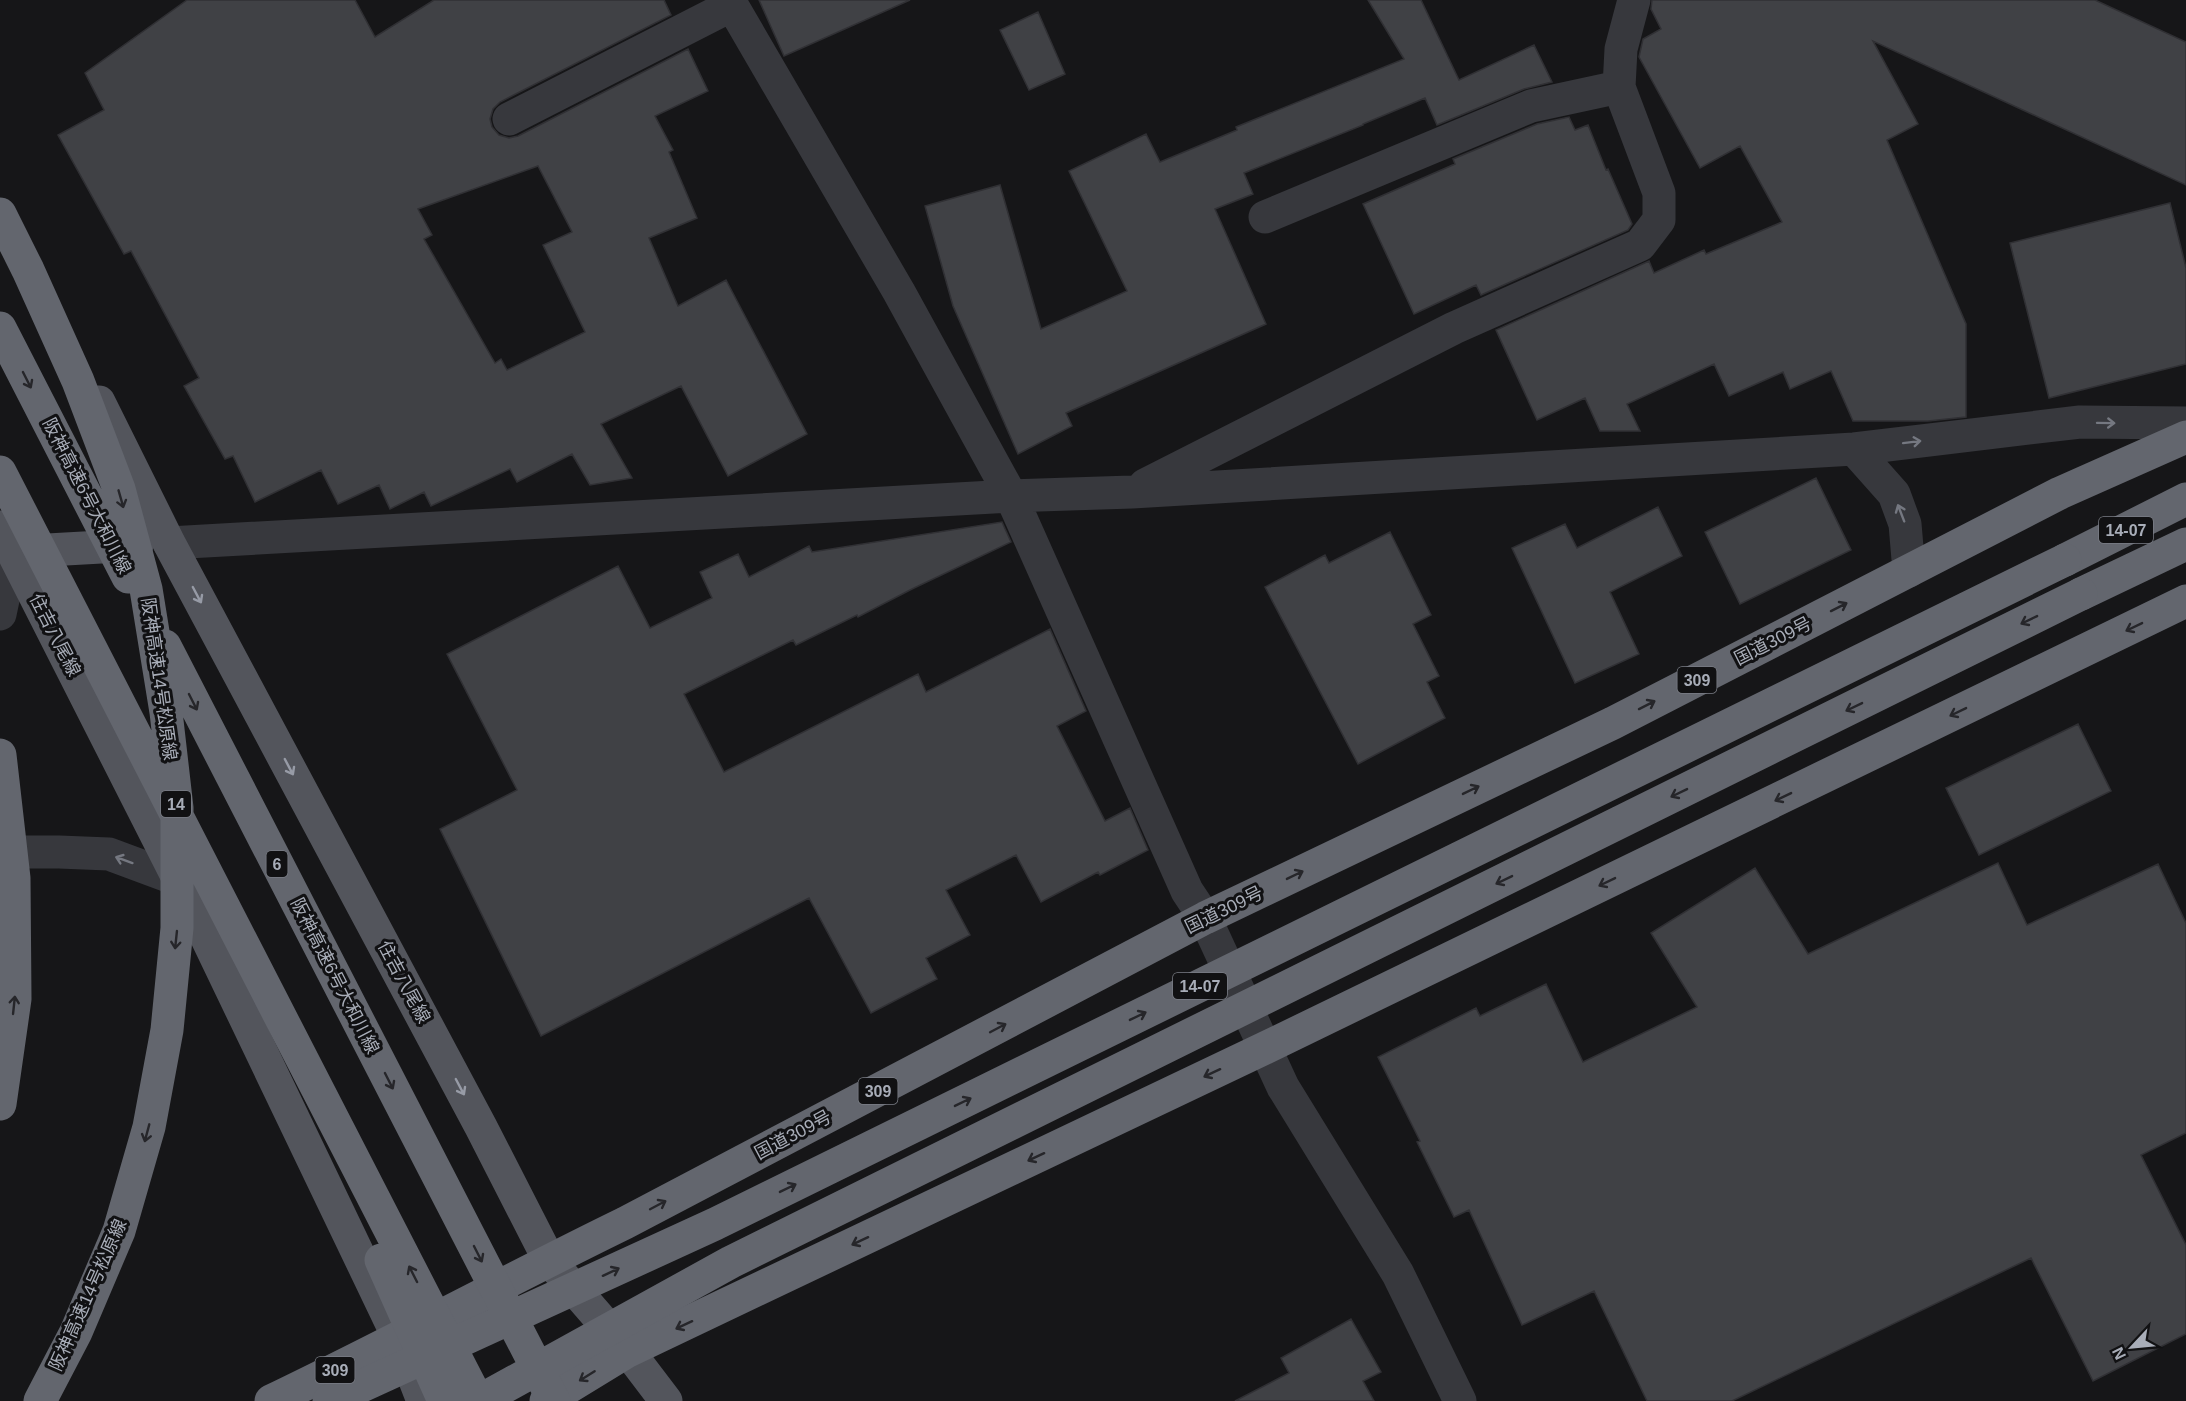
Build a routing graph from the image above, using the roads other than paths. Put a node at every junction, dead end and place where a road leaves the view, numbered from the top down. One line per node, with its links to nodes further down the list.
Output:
1 (1634, 0): 3 (street)
2 (731, 3): 4 (street); 14 (street)
3 (1619, 87): 7 (street); 13 (street)
4 (509, 119)
5 (0, 202): 17 (main road, 住吉八尾線)
6 (0, 213): 31 (highway, 阪神高速14号松原線 / 14, one-way to 31, bridge)
7 (1265, 217)
8 (0, 328): 38 (highway, 阪神高速6号大和川線 / 6, one-way to 38, bridge)
9 (2186, 423): 11 (street, one-way to 9)
10 (2186, 437): 19 (highway, 国道309号 / 309)
11 (1854, 449): 13 (street); 19 (street, one-way to 11)
12 (0, 472): 16 (highway, bridge)
13 (1132, 492): 14 (street)
14 (1011, 496): 17 (street); 25 (street)
15 (2186, 499): 33 (highway, 14-07, one-way to 15, bridge)
16 (8, 534): 17 (main road); 21 (street); 24 (main road, 住吉八尾線); 35 (highway, bridge); 36 (highway, one-way to 16, bridge)
17 (169, 543): 28 (main road, 住吉八尾線, one-way to 28)
18 (2186, 544): 36 (highway, 14-07, one-way to 36, bridge)
19 (1909, 571): 25 (highway, 国道309号 / 309, one-way to 19)
20 (2186, 601): 26 (highway, one-way to 26)
21 (0, 614)
22 (0, 755): 27 (highway, one-way to 22, bridge)
23 (0, 852): 24 (street, one-way to 23)
24 (179, 880): 29 (main road, 住吉八尾線)
25 (1205, 918): 26 (street); 28 (highway, 国道309号 / 309, one-way to 25)
26 (1265, 1048): 30 (highway, one-way to 30); 40 (street)
27 (0, 1104)
28 (549, 1260): 29 (highway, 国道309号 / 309); 30 (main road, 住吉八尾線)
29 (399, 1339): 32 (highway, 国道309号 / 309); 34 (main road, 住吉八尾線)
30 (628, 1351): 37 (highway, one-way to 37); 39 (main road, 住吉八尾線)
31 (40, 1401)
32 (271, 1401)
33 (329, 1401)
34 (423, 1401)
35 (444, 1401)
36 (479, 1401)
37 (546, 1401)
38 (554, 1401)
39 (666, 1401)
40 (1460, 1401)

